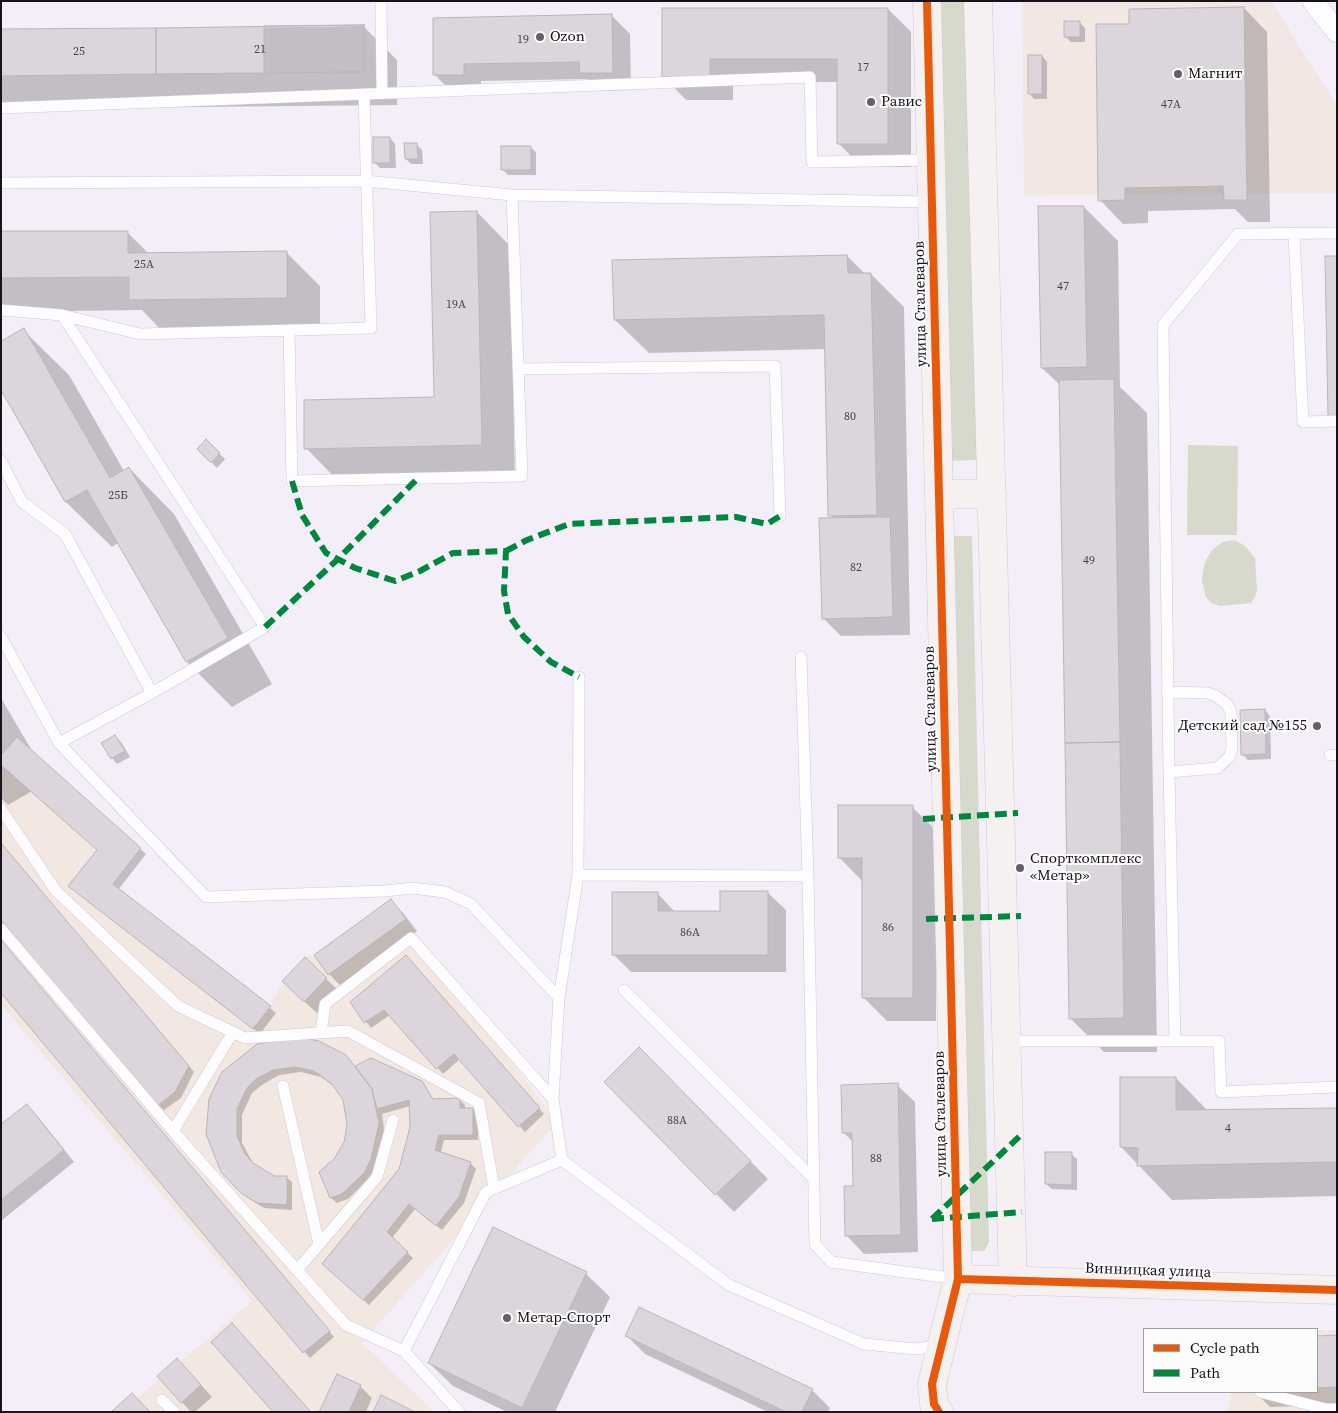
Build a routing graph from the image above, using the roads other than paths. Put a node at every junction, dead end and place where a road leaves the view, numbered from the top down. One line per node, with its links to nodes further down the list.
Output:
1 (382, 1): 6 (lane)
2 (927, 1): 9 (street, улица Сталеваров)
3 (978, 1): 23 (street)
4 (1313, 1): 5 (street)
5 (1337, 32)
6 (382, 92): 7 (lane); 9 (lane)
7 (364, 95): 8 (lane); 10 (lane)
8 (1, 108)
9 (931, 160): 13 (street, улица Сталеваров)
10 (366, 181): 11 (lane); 12 (lane); 18 (lane)
11 (1, 183)
12 (512, 195): 13 (lane); 19 (lane)
13 (932, 202): 22 (street, улица Сталеваров)
14 (1337, 233): 15 (lane)
15 (1294, 234): 20 (lane); 28 (lane)
16 (1, 310): 17 (lane)
17 (62, 315): 18 (lane); 29 (lane)
18 (289, 330): 19 (lane)
19 (518, 369): 24 (lane)
20 (1337, 421)
21 (1, 461): 29 (lane)
22 (939, 494): 23 (street); 52 (street, улица Сталеваров)
23 (992, 494): 41 (street)
24 (780, 516)
25 (1, 638): 30 (lane)
26 (802, 657): 34 (lane)
27 (579, 677): 33 (lane)
28 (1168, 692): 31 (lane); 31 (lane)
29 (152, 693): 30 (lane)
30 (60, 743): 37 (lane)
31 (1169, 772): 40 (lane)
32 (1, 810): 38 (lane)
33 (578, 875): 34 (lane); 37 (lane)
34 (808, 876): 48 (lane)
35 (1, 929): 46 (lane)
36 (624, 990): 48 (lane)
37 (559, 998): 44 (lane)
38 (232, 1032): 39 (lane); 46 (lane)
39 (320, 1033): 44 (lane); 49 (lane)
40 (1175, 1040): 41 (lane); 43 (lane)
41 (1006, 1041): 53 (street)
42 (283, 1086): 50 (lane)
43 (1337, 1087)
44 (553, 1099): 47 (lane)
45 (393, 1120): 50 (lane)
46 (173, 1131): 51 (lane)
47 (562, 1160): 49 (lane); 55 (lane)
48 (813, 1178): 52 (lane)
49 (494, 1188): 56 (lane)
50 (320, 1244): 51 (lane)
51 (298, 1269): 56 (lane)
52 (958, 1279): 53 (street, Винницкая улица); 55 (street, улица Сталеваров)
53 (1013, 1282): 54 (street, Винницкая улица)
54 (1337, 1290)
55 (942, 1345): 62 (street, улица Сталеваров)
56 (404, 1351): 61 (lane)
57 (1264, 1393): 59 (lane)
58 (162, 1400): 60 (lane)
59 (1337, 1409)
60 (174, 1412)
61 (459, 1412)
62 (939, 1412)

